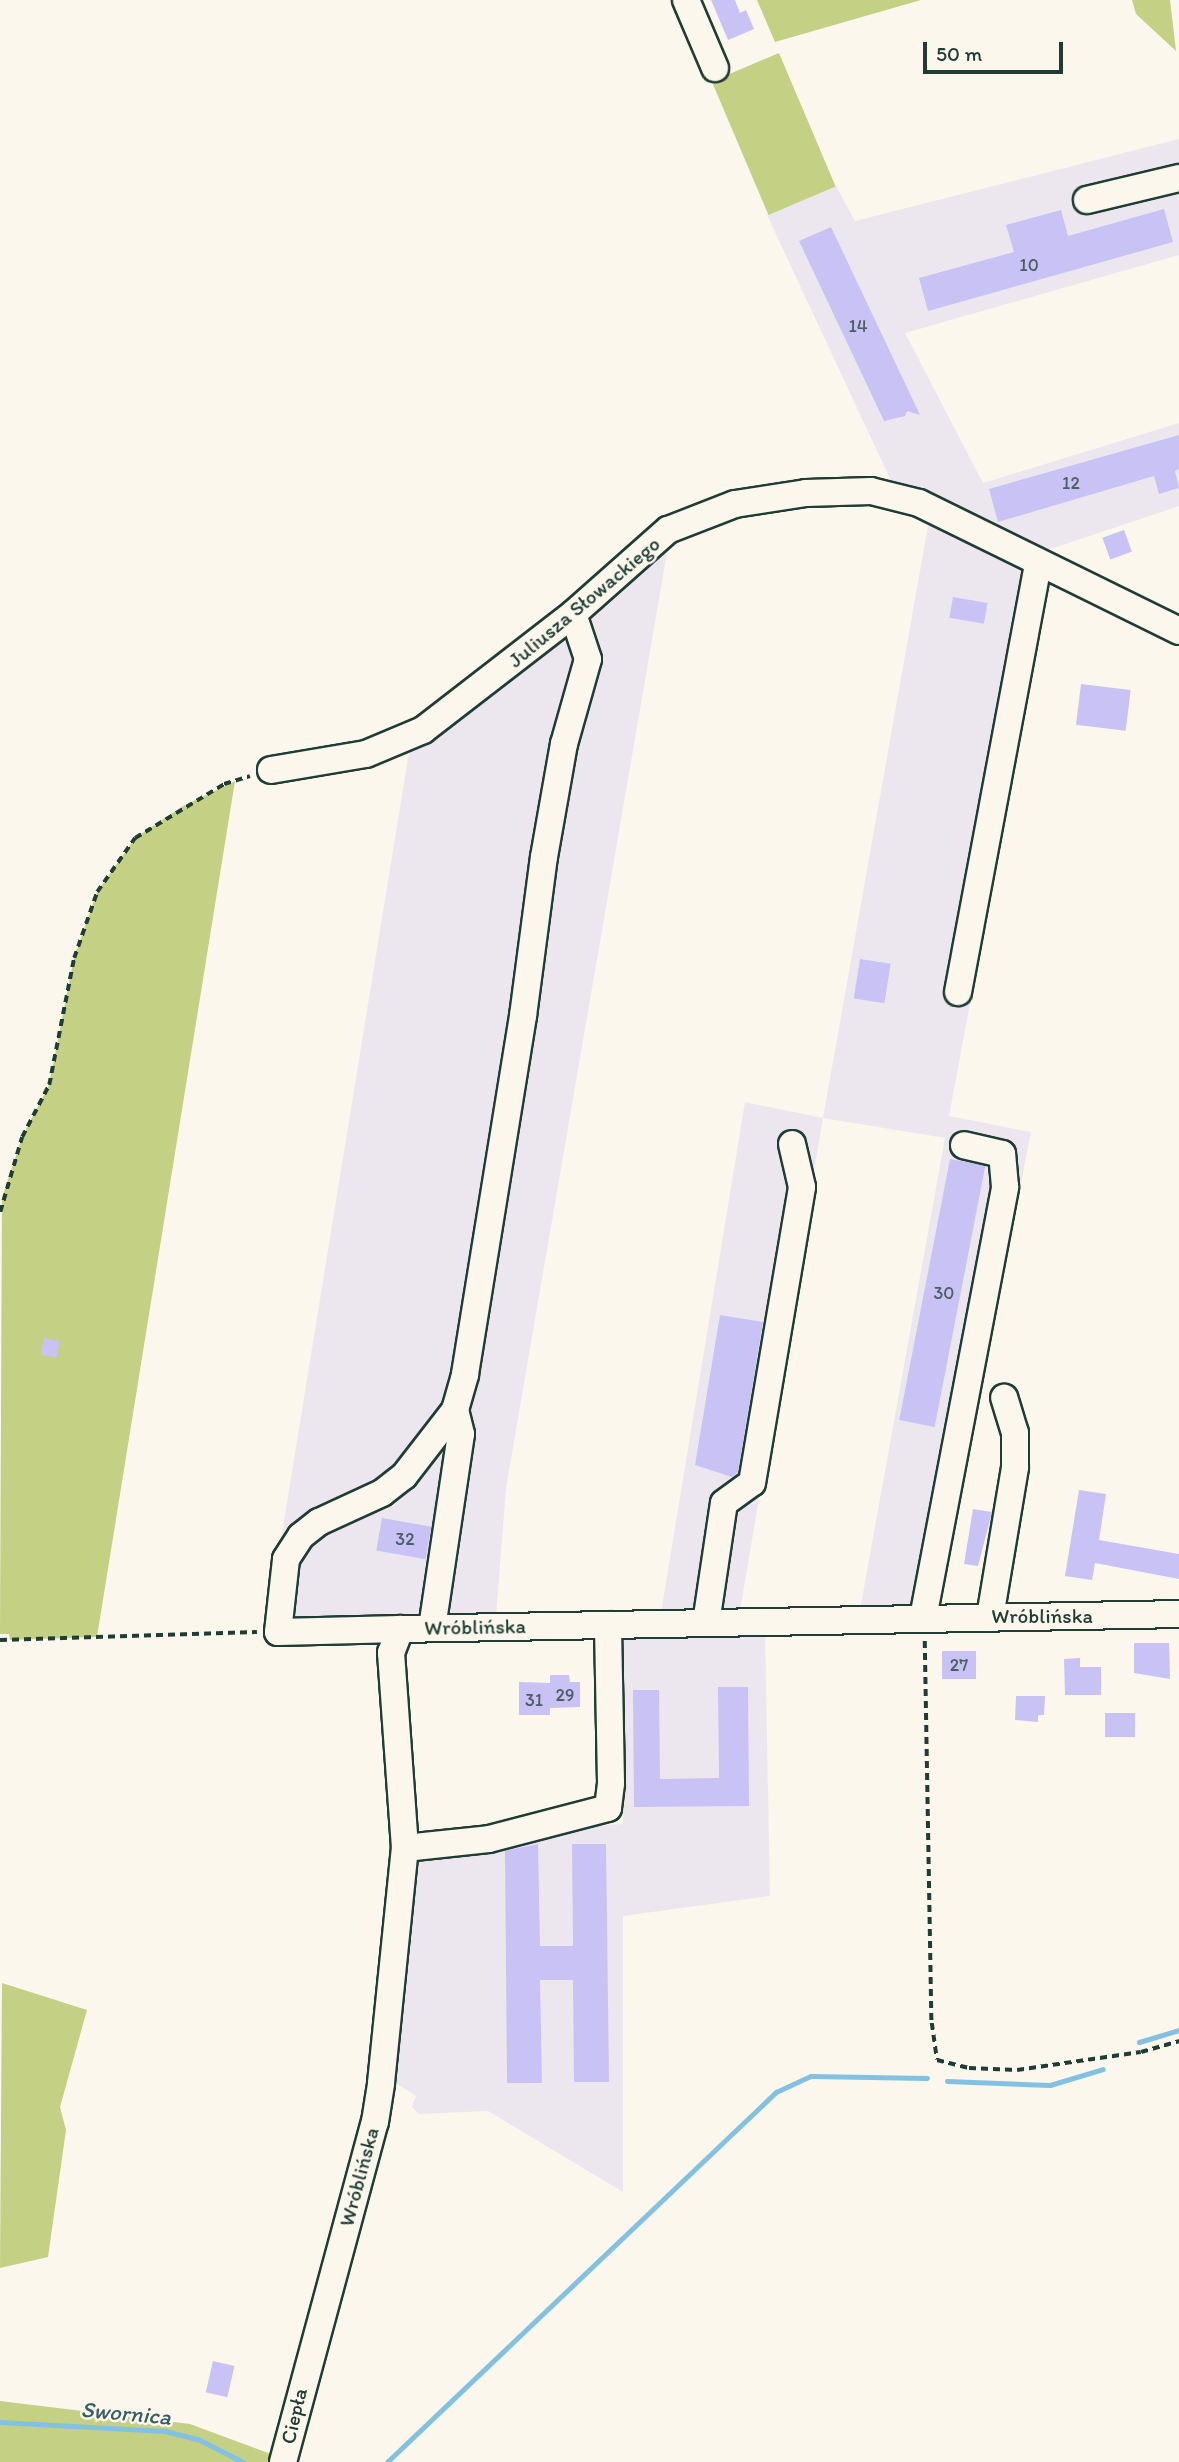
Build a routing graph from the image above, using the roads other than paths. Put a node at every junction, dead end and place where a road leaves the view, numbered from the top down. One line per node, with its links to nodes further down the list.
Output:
1 (686, 0): 2 (street)
2 (715, 68)
3 (1179, 178): 4 (street)
4 (1087, 200)
5 (1038, 563): 6 (street, Juliusza Słowackiego); 7 (street, Juliusza Słowackiego); 9 (street)
6 (573, 614): 8 (street, Juliusza Słowackiego); 13 (street)
7 (1179, 631)
8 (271, 770)
9 (958, 992)
10 (792, 1144): 19 (street)
11 (964, 1145): 18 (street)
12 (1004, 1398): 17 (street)
13 (455, 1410): 14 (street); 15 (street)
14 (429, 1447): 15 (street); 22 (street)
15 (456, 1474): 21 (street)
16 (1179, 1614): 17 (street, Wróblińska)
17 (990, 1617): 18 (street, Wróblińska)
18 (923, 1618): 19 (street, Wróblińska)
19 (706, 1623): 20 (street, Wróblińska)
20 (608, 1625): 21 (street, Wróblińska); 23 (street)
21 (432, 1628): 22 (street, Wróblińska)
22 (400, 1629): 23 (street, Wróblińska)
23 (405, 1848): 24 (street, Wróblińska)
24 (305, 2369): 25 (street, Ciepła)
25 (283, 2460)

